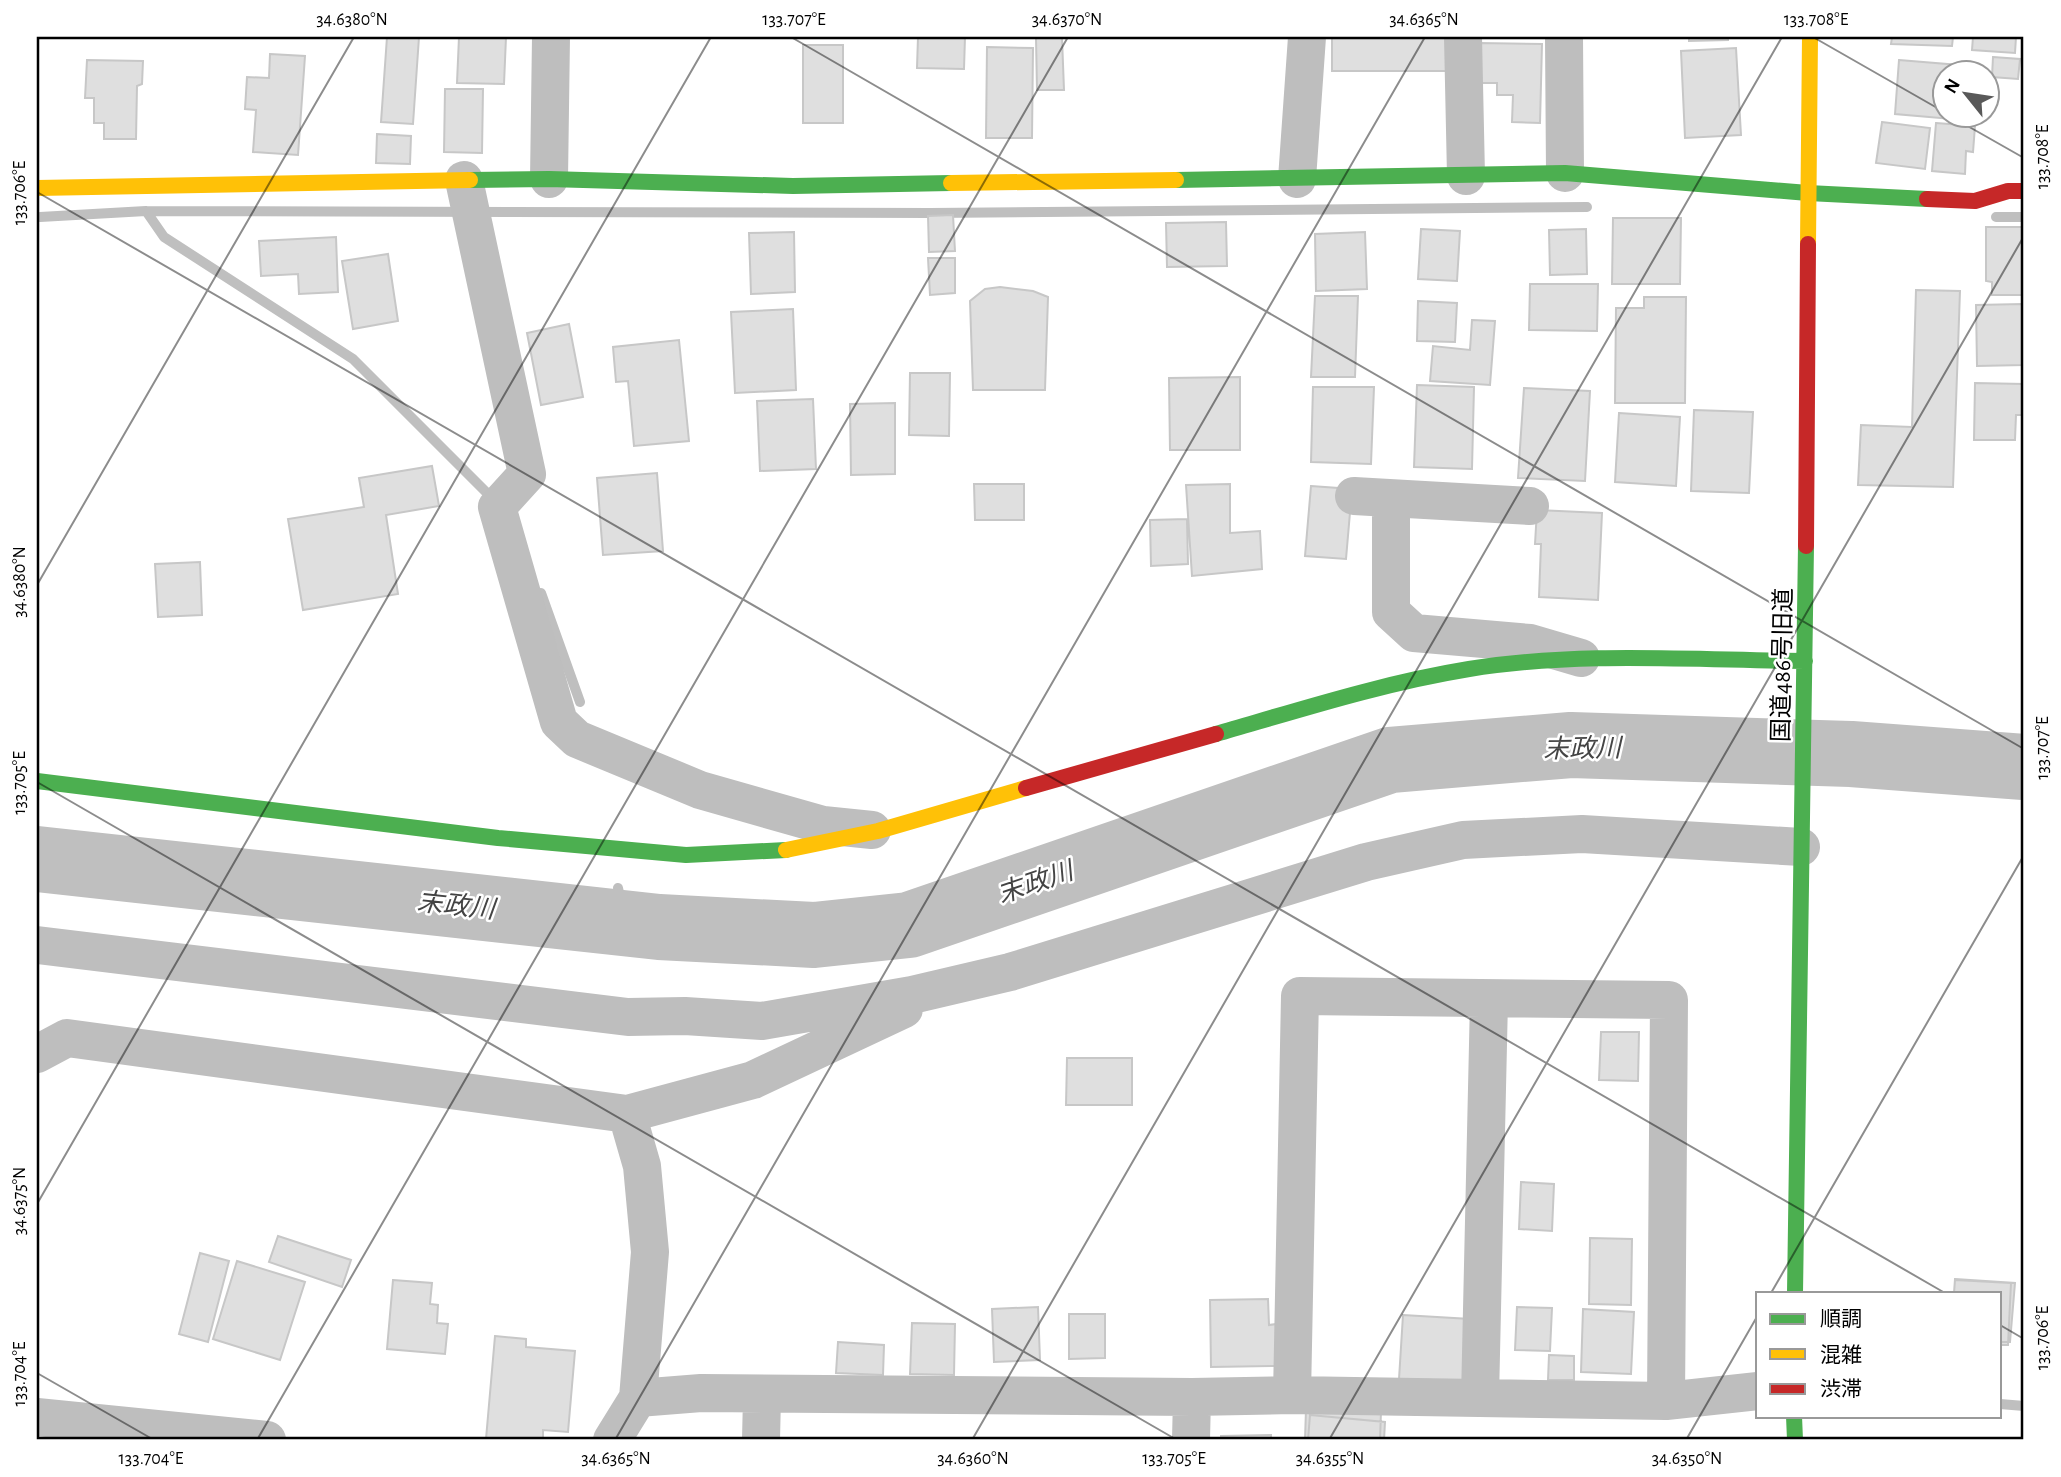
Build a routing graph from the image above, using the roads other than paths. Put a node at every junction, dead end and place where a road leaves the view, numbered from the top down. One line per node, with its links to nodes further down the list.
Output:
1 (551, 37): 8 (street)
2 (1307, 37): 9 (street)
3 (1463, 37): 7 (street)
4 (1564, 37): 6 (street)
5 (1810, 37): 12 (street, 国道486号旧道)
6 (1565, 173): 7 (street); 12 (street)
7 (1466, 176): 9 (street)
8 (549, 179): 9 (street); 13 (street)
9 (1297, 179)
10 (37, 188): 13 (street)
11 (2024, 191): 12 (street)
12 (1808, 193): 18 (street, 国道486号旧道)
13 (469, 202): 20 (street)
14 (1354, 496): 15 (street)
15 (1391, 501): 16 (street); 17 (street)
16 (1530, 506)
17 (1581, 657): 18 (street); 20 (street)
18 (1805, 661): 21 (street, 国道486号旧道)
19 (37, 781): 20 (street)
20 (878, 831)
21 (1801, 847): 23 (street); 27 (street, 国道486号旧道)
22 (37, 945): 23 (street)
23 (912, 995): 26 (street)
24 (1489, 1000): 29 (street); 33 (street); 34 (street)
25 (37, 1054): 26 (street)
26 (627, 1114): 31 (street)
27 (1795, 1292)
28 (1756, 1391): 34 (street)
29 (1292, 1395): 32 (street); 33 (street)
30 (762, 1396): 31 (street); 32 (street); 39 (street)
31 (638, 1398): 38 (street)
32 (1192, 1398): 40 (street)
33 (1479, 1398): 34 (street)
34 (1666, 1401)
35 (37, 1418): 37 (street)
36 (1794, 1418): 41 (street)
37 (267, 1440)
38 (612, 1440)
39 (761, 1440)
40 (1191, 1440)
41 (1794, 1440)

